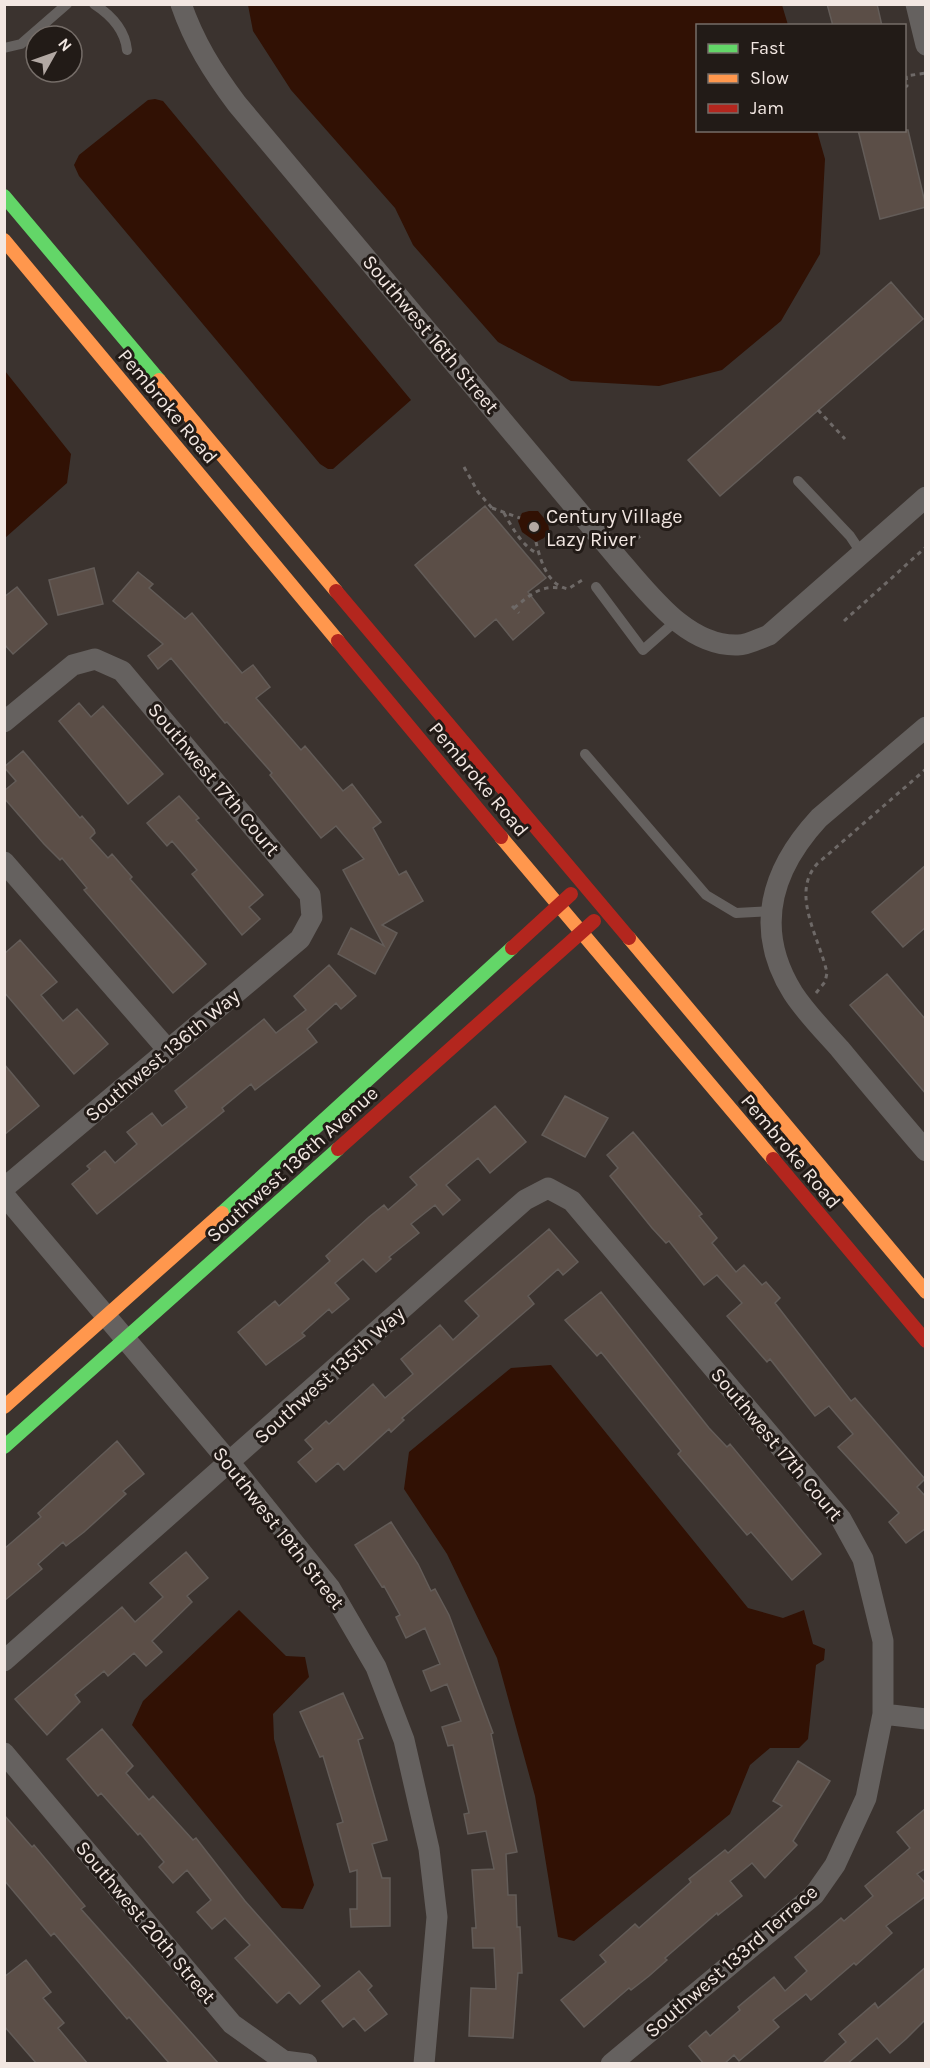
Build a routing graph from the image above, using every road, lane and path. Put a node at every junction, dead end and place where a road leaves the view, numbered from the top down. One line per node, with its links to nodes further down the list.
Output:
1 (67, 4): 6 (lane)
2 (94, 4): 7 (lane)
3 (182, 4): 29 (street, Southwest 16th Street)
4 (916, 4): 5 (street)
5 (926, 45)
6 (4, 48)
7 (127, 50)
8 (926, 73): 9 (path)
9 (906, 76)
10 (4, 196): 36 (main road, Pembroke Road)
11 (4, 240): 37 (main road, Pembroke Road)
12 (818, 410): 13 (path)
13 (845, 439)
14 (464, 467): 17 (path)
15 (798, 481): 24 (lane)
16 (926, 497): 24 (street)
17 (504, 513): 18 (path); 23 (path)
18 (520, 518)
19 (642, 535): 21 (path)
20 (536, 542): 23 (path)
21 (626, 546)
22 (926, 548): 30 (path)
23 (539, 554): 27 (path)
24 (862, 554): 29 (street, Southwest 16th Street)
25 (590, 574): 27 (path)
26 (596, 587): 29 (lane)
27 (562, 588): 28 (path)
28 (519, 614)
29 (677, 620)
30 (844, 621)
31 (4, 722): 40 (street, Southwest 17th Court)
32 (926, 727): 39 (street)
33 (585, 754): 39 (lane)
34 (926, 769): 42 (path)
35 (4, 862): 43 (street)
36 (584, 882): 37 (main road, Southwest 136th Avenue); 38 (main road, Pembroke Road)
37 (558, 905): 41 (main road, Pembroke Road); 49 (main road, Southwest 136th Avenue)
38 (606, 910): 41 (main road, Southwest 136th Avenue); 48 (main road, Pembroke Road)
39 (771, 911): 44 (street)
40 (312, 917): 43 (street, Southwest 136th Way)
41 (582, 933): 50 (main road, Southwest 136th Avenue); 51 (main road, Pembroke Road)
42 (810, 998)
43 (168, 1050): 45 (street, Southwest 136th Way)
44 (926, 1151)
45 (4, 1188)
46 (548, 1188): 54 (street, Southwest 135th Way); 56 (street, Southwest 17th Court)
47 (4, 1195): 49 (street, Southwest 19th Street)
48 (926, 1292)
49 (107, 1317): 50 (street, Southwest 19th Street); 52 (main road, Southwest 136th Avenue)
50 (127, 1340): 53 (main road, Southwest 136th Avenue); 54 (street, Southwest 19th Street)
51 (926, 1341)
52 (4, 1407)
53 (4, 1447)
54 (230, 1463): 55 (street, Southwest 135th Way); 60 (street, Southwest 19th Street)
55 (4, 1661)
56 (883, 1714): 57 (street); 61 (street, Southwest 133rd Terrace)
57 (926, 1719)
58 (4, 1753): 59 (street, Southwest 20th Street)
59 (307, 2064)
60 (424, 2064)
61 (611, 2064)

